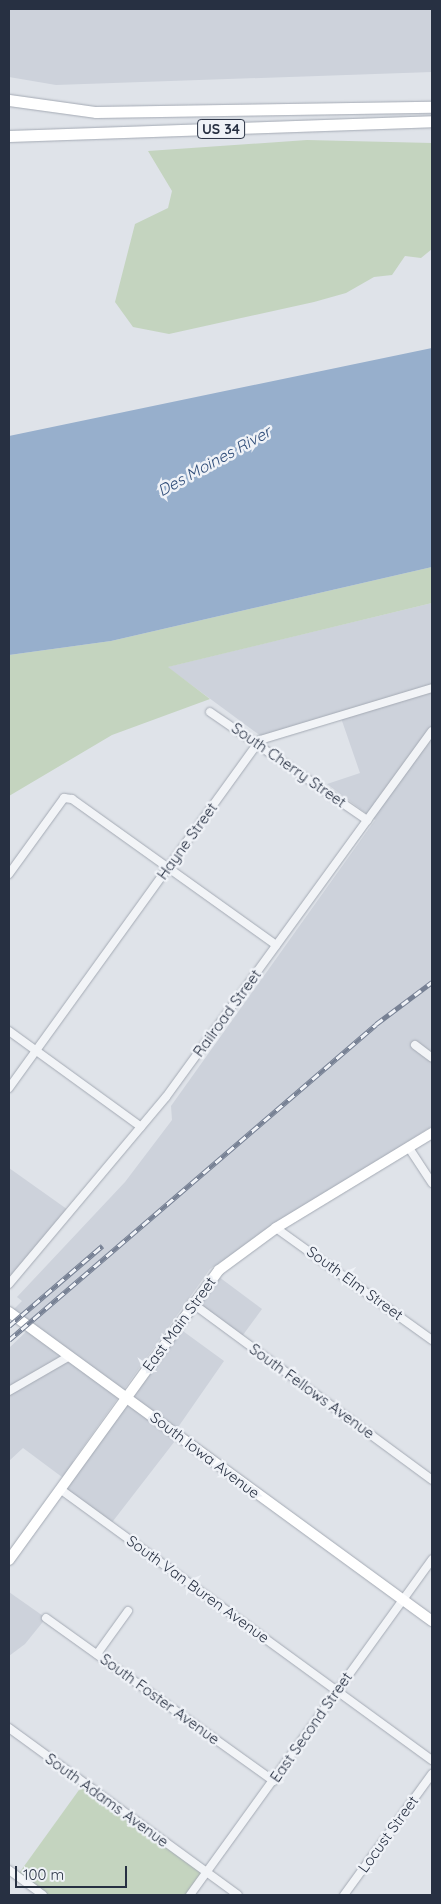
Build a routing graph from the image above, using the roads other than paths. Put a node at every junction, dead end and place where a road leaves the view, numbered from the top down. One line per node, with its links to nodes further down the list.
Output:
1 (10, 101): 4 (highway, US 34)
2 (432, 102): 4 (highway)
3 (432, 107): 4 (highway, US 34)
4 (366, 109)
5 (432, 121): 6 (highway, US 34)
6 (9, 136)
7 (432, 688): 10 (street)
8 (210, 712): 10 (street, South Cherry Street)
9 (432, 731): 11 (street, Railroad Street)
10 (259, 743): 11 (street, South Cherry Street); 12 (street, Hayne Street)
11 (367, 820): 14 (street, Railroad Street)
12 (168, 868): 13 (street); 14 (street); 17 (street, Hayne Street)
13 (9, 874)
14 (276, 945): 20 (street, Railroad Street)
15 (9, 1031): 17 (street)
16 (415, 1045): 18 (street)
17 (36, 1051): 19 (street, Hayne Street); 20 (street)
18 (432, 1058)
19 (9, 1088)
20 (141, 1127): 25 (street, Railroad Street)
21 (432, 1133): 22 (main road, East Main Street)
22 (409, 1148): 23 (street); 24 (main road, East Main Street)
23 (432, 1183)
24 (276, 1228): 26 (main road, East Main Street); 28 (street, South Elm Street)
25 (9, 1284)
26 (192, 1303): 31 (main road, East Main Street); 32 (street, South Fellows Avenue)
27 (9, 1312): 29 (main road, South Iowa Avenue)
28 (432, 1340)
29 (68, 1357): 30 (street); 31 (main road, South Iowa Avenue)
30 (9, 1391)
31 (127, 1396): 33 (main road, East Main Street); 36 (main road, South Iowa Avenue)
32 (432, 1480)
33 (60, 1488): 35 (main road, East Main Street); 41 (street, South Van Buren Avenue)
34 (432, 1558): 36 (street, East Second Street)
35 (9, 1560)
36 (402, 1599): 39 (main road, South Iowa Avenue); 41 (street, East Second Street)
37 (128, 1611): 40 (street)
38 (46, 1618): 40 (street, South Foster Avenue)
39 (432, 1621)
40 (97, 1654): 45 (street, South Foster Avenue)
41 (336, 1690): 43 (street, South Van Buren Avenue); 45 (street, East Second Street)
42 (9, 1728): 47 (street, South Adams Avenue)
43 (432, 1760)
44 (432, 1774): 51 (street, Locust Street)
45 (274, 1782): 47 (street, East Second Street)
46 (9, 1870): 48 (street)
47 (206, 1873): 49 (street, East Second Street); 50 (street, South Adams Avenue)
48 (43, 1895)
49 (190, 1895)
50 (238, 1895)
51 (344, 1895)

